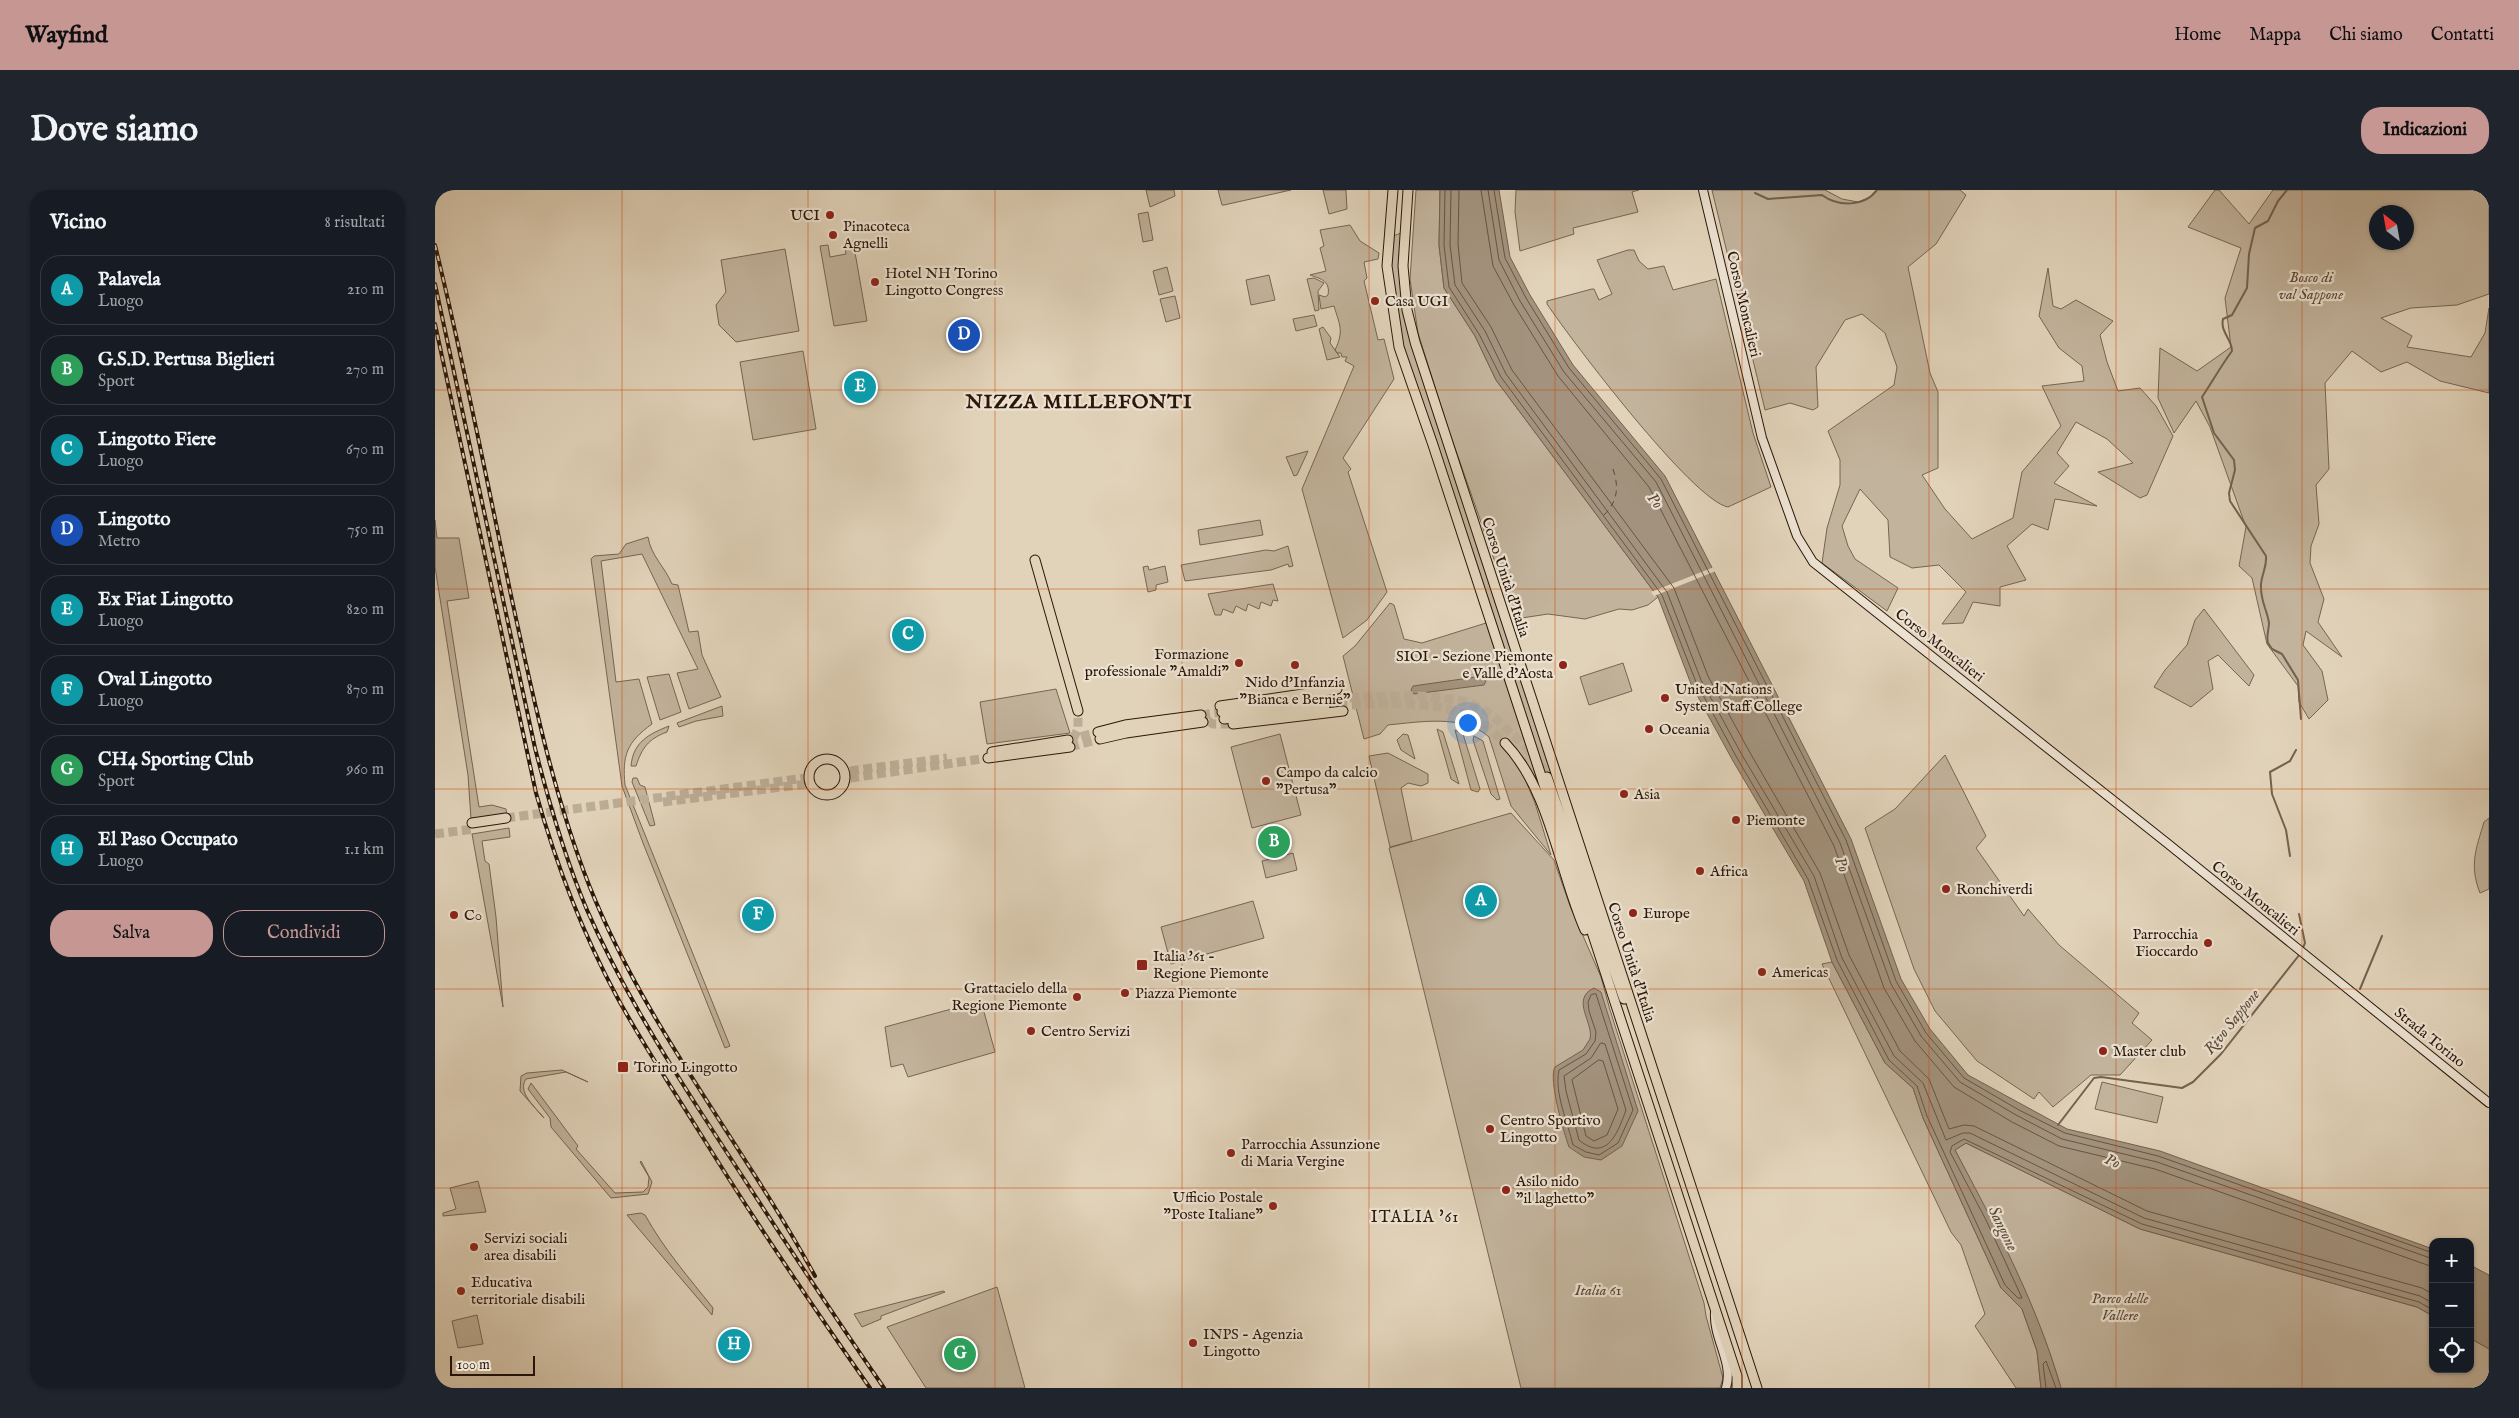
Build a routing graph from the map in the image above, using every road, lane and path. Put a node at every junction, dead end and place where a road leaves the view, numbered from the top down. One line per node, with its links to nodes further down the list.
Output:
1 (1393, 190): 21 (main road, Corso Unità d'Italia)
2 (1402, 190): 5 (main road)
3 (1408, 190): 5 (main road, Corso Unità d'Italia)
4 (1703, 190): 22 (main road, Corso Moncalieri)
5 (1406, 222): 23 (main road, Corso Unità d'Italia)
6 (1035, 560): 9 (main road)
7 (1337, 689): 8 (main road)
8 (1324, 702)
9 (1078, 711)
10 (1343, 711): 12 (main road)
11 (1202, 718): 13 (main road)
12 (1233, 724)
13 (1099, 736)
14 (1505, 743): 21 (main road, Corso Unità d'Italia)
15 (1069, 744): 16 (main road)
16 (987, 756)
17 (1547, 777): 23 (main road, Corso Unità d'Italia)
18 (807, 781): 18 (main road)
19 (506, 821): 20 (main road)
20 (473, 826)
21 (1606, 980): 25 (main road, Corso Unità d'Italia)
22 (2353, 993): 24 (main road, Strada Torino)
23 (1647, 1052): 28 (main road, Corso Unità d'Italia)
24 (2489, 1103)
25 (1715, 1308): 26 (main road); 27 (main road, Corso Unità d'Italia)
26 (1726, 1388)
27 (1737, 1388)
28 (1757, 1388)

